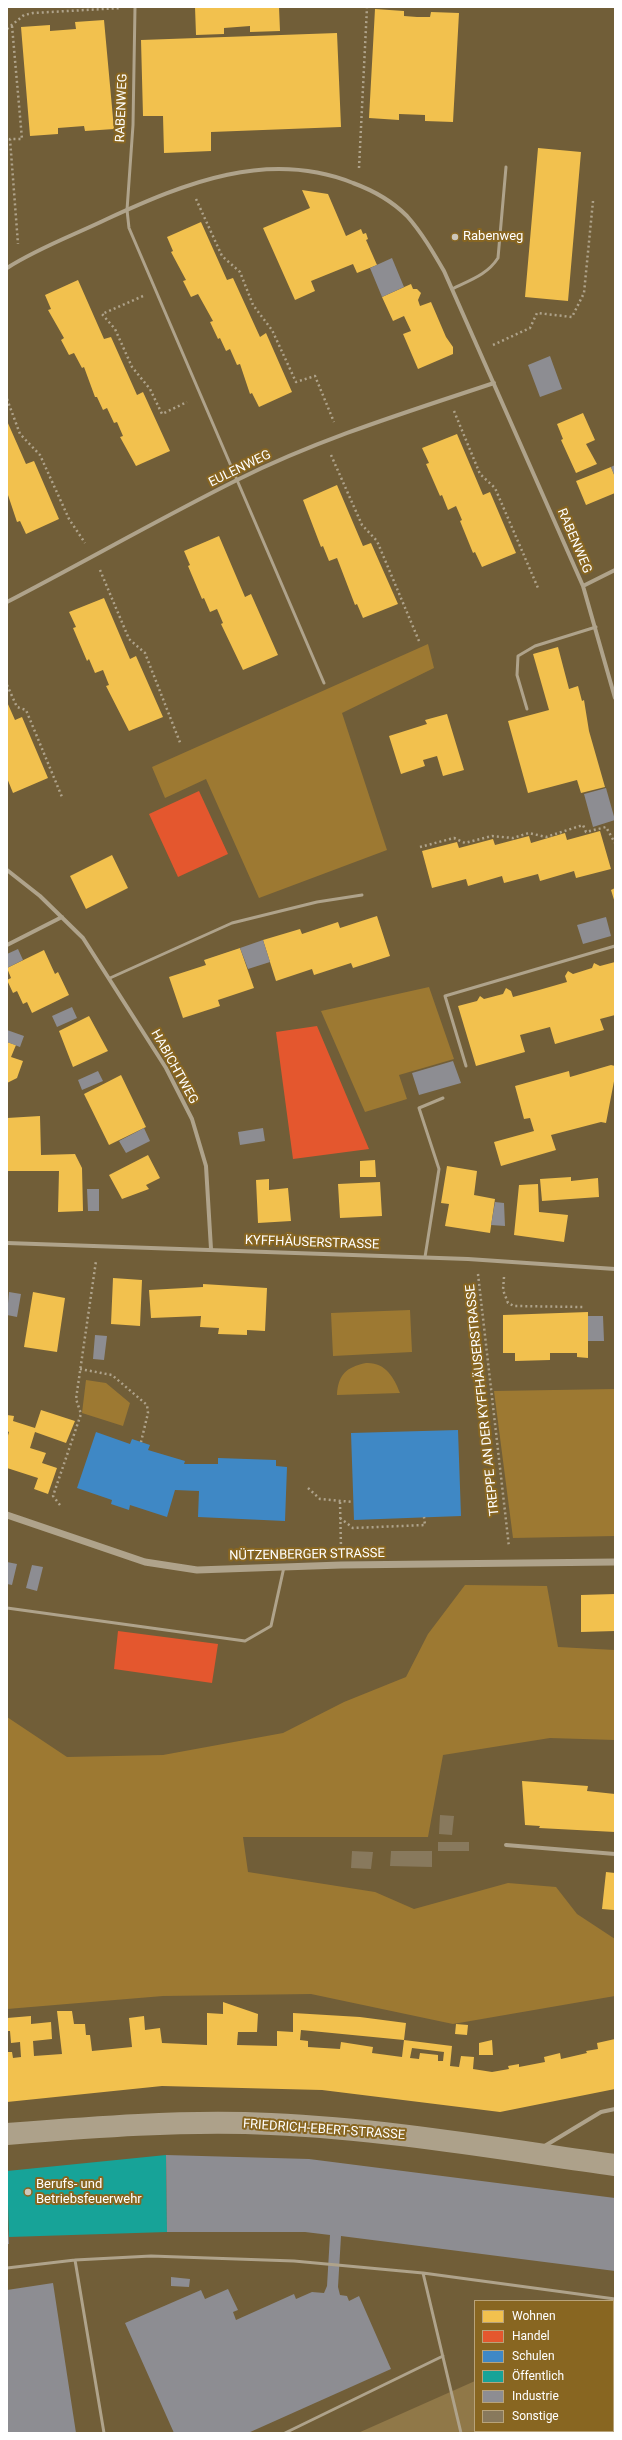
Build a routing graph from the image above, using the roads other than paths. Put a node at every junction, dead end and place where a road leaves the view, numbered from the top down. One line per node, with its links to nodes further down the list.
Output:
1 (134, 7): 3 (lane, RABENWEG)
2 (506, 167): 5 (lane)
3 (127, 210): 4 (street, RABENWEG); 5 (street, RABENWEG); 7 (lane)
4 (7, 268)
5 (452, 289): 6 (street, RABENWEG)
6 (494, 383): 7 (street, EULENWEG); 9 (street, RABENWEG)
7 (237, 480): 10 (street, EULENWEG); 12 (lane)
8 (615, 570): 9 (street)
9 (583, 586): 11 (street, RABENWEG)
10 (7, 602)
11 (596, 627): 13 (street, RABENWEG); 14 (lane)
12 (324, 683)
13 (615, 698)
14 (527, 709)
15 (7, 870): 17 (street, HABICHTWEG)
16 (362, 895): 20 (lane)
17 (62, 917): 18 (street); 20 (street, HABICHTWEG)
18 (7, 945)
19 (615, 946): 21 (lane)
20 (110, 978): 24 (street, HABICHTWEG)
21 (466, 1066)
22 (443, 1098): 25 (lane)
23 (7, 1242): 24 (street, KYFFHÄUSERSTRASSE)
24 (211, 1249): 25 (street, KYFFHÄUSERSTRASSE)
25 (425, 1257): 26 (street, KYFFHÄUSERSTRASSE)
26 (615, 1269)
27 (7, 1515): 29 (street, NÜTZENBERGER STRASSE)
28 (615, 1562): 29 (street, NÜTZENBERGER STRASSE)
29 (284, 1567): 30 (lane)
30 (7, 1608)
31 (506, 1845): 32 (street)
32 (615, 1854)
33 (615, 2109): 35 (street)
34 (7, 2134): 35 (main road, FRIEDRICH-EBERT-STRASSE)
35 (532, 2153): 36 (main road, FRIEDRICH-EBERT-STRASSE)
36 (615, 2165)
37 (75, 2260): 38 (lane); 39 (lane); 42 (lane)
38 (7, 2268)
39 (423, 2273): 40 (lane); 41 (lane)
40 (615, 2299)
41 (443, 2356): 43 (lane); 44 (lane)
42 (104, 2433)
43 (285, 2433)
44 (461, 2433)

